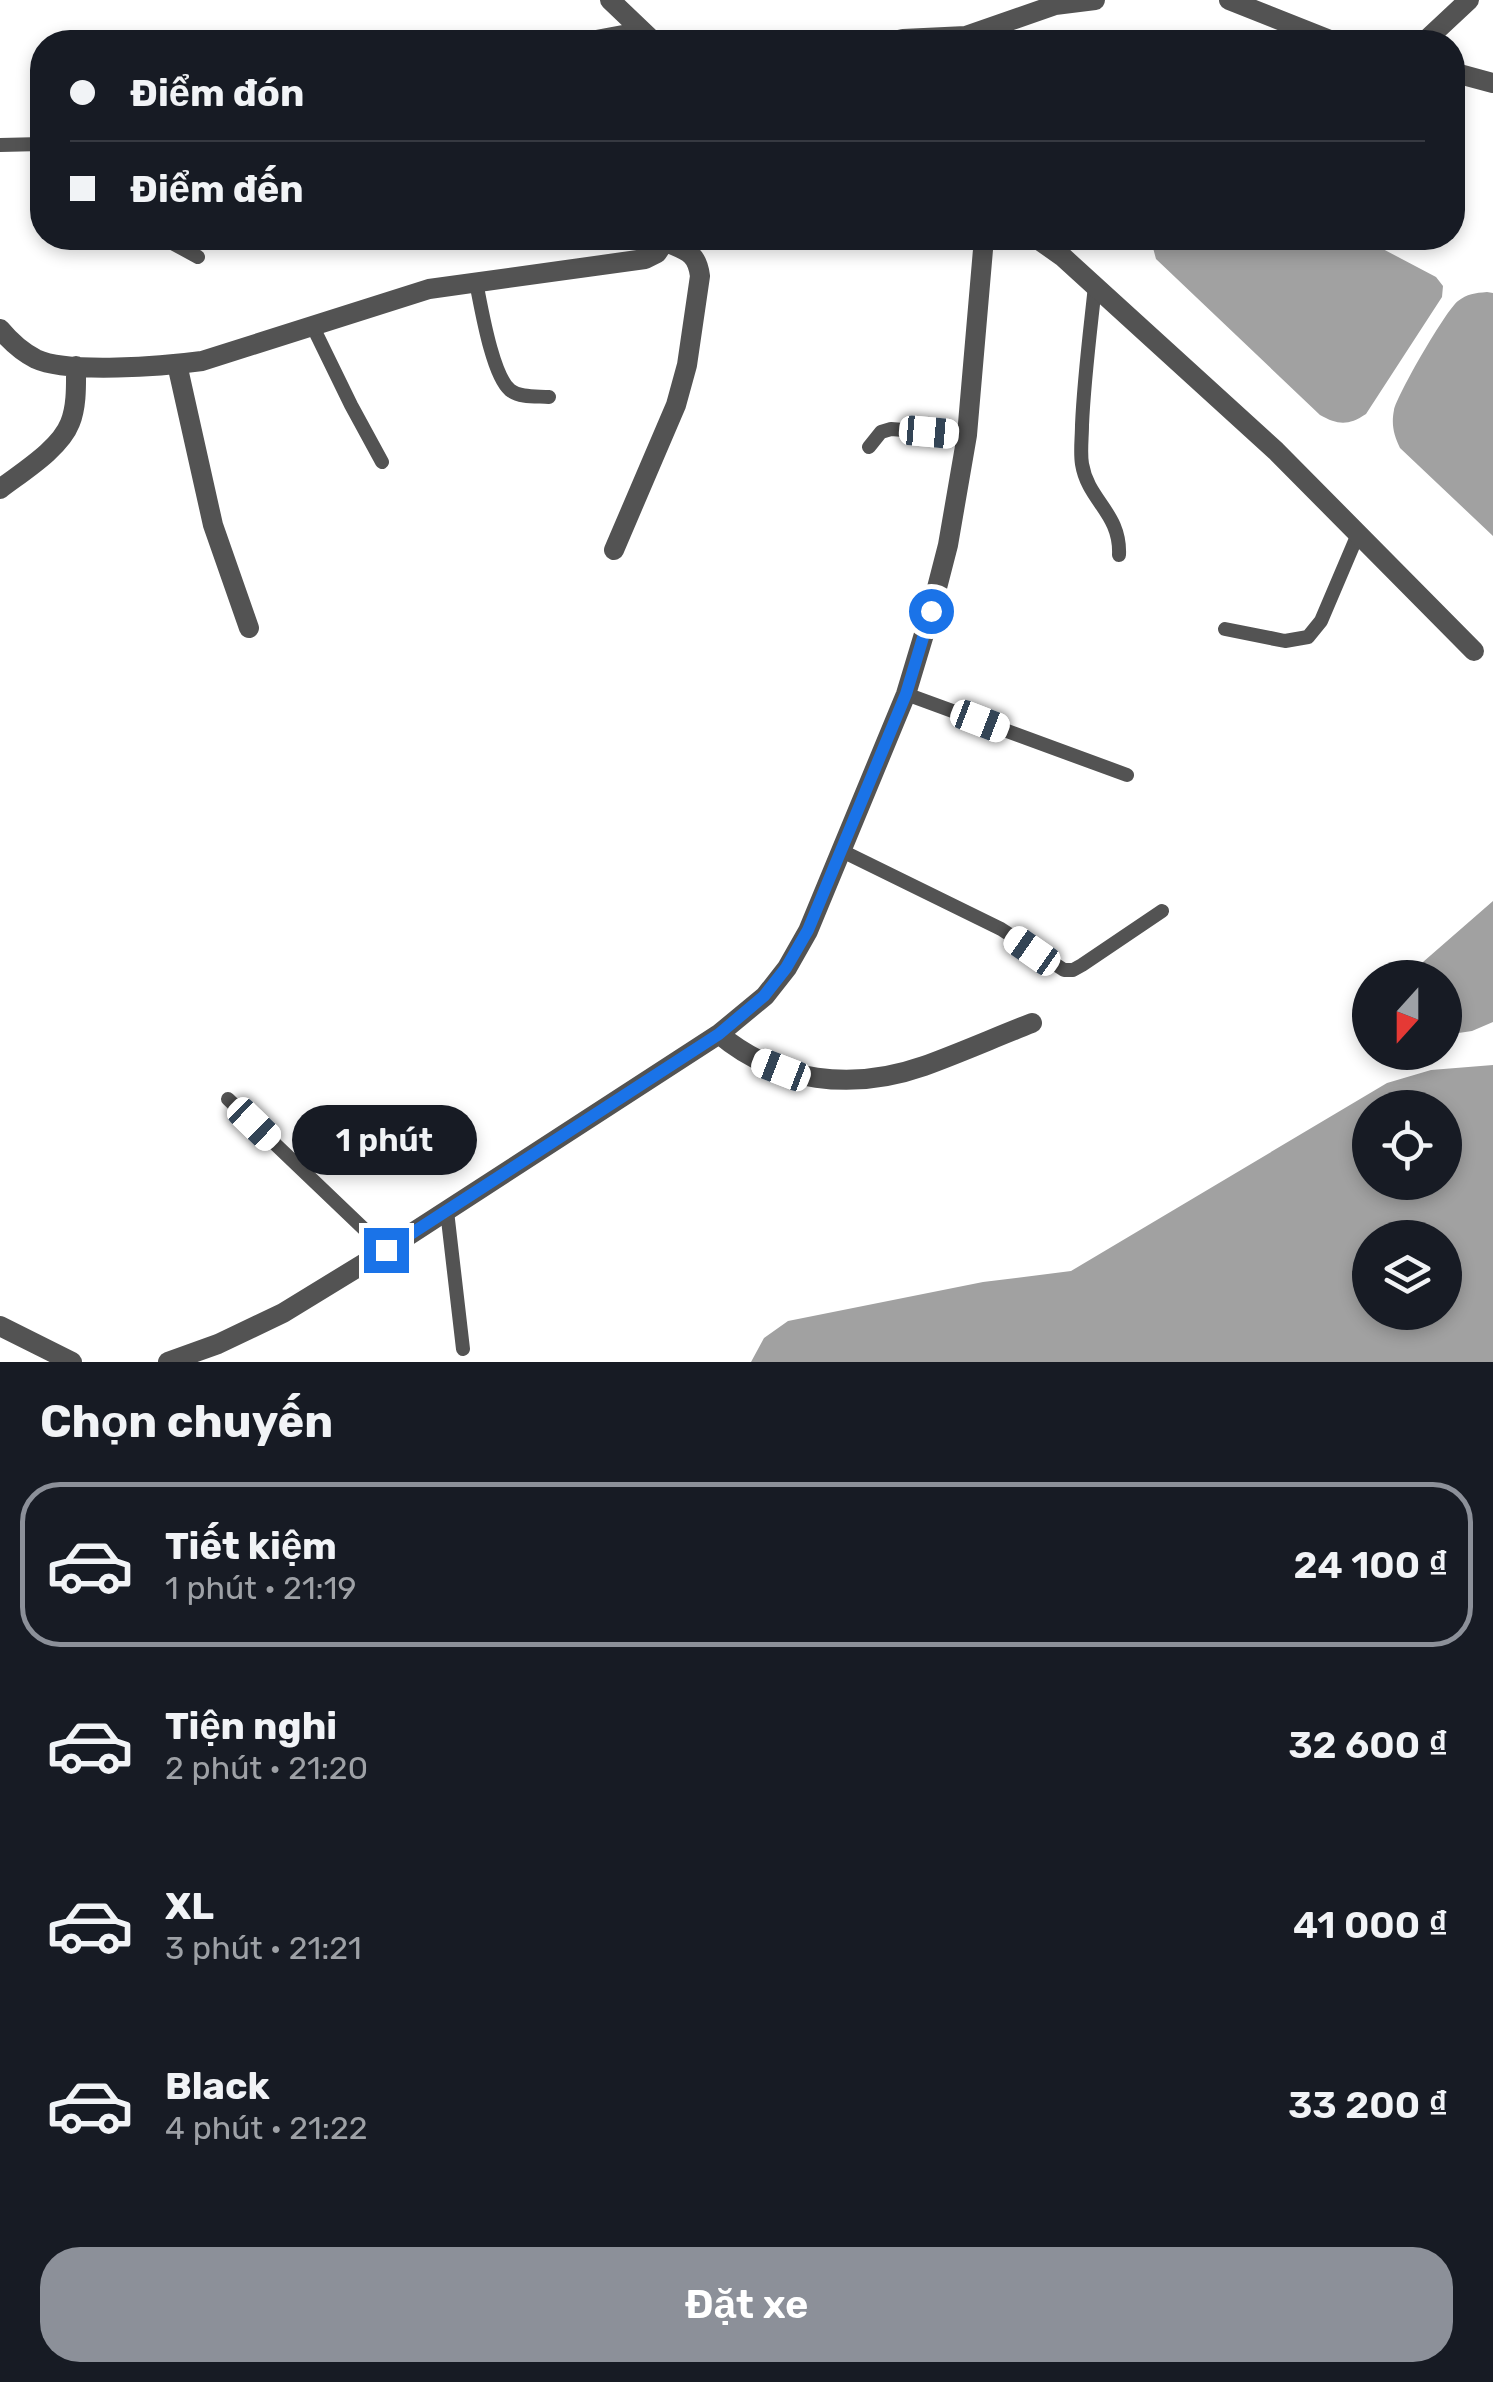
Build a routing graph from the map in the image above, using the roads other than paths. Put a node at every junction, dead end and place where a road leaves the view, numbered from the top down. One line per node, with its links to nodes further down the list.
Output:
1 (610, 0): 6 (street)
2 (1095, 0): 5 (street)
3 (1230, 0): 8 (street)
4 (1469, 0): 9 (street)
5 (1054, 2): 7 (street)
6 (641, 30)
7 (987, 30)
8 (1305, 30)
9 (1437, 30)
10 (1465, 75): 11 (street)
11 (1493, 83)
12 (30, 144): 13 (lane)
13 (0, 145)
14 (185, 250): 19 (lane)
15 (659, 250): 20 (street)
16 (685, 250): 32 (street)
17 (983, 250): 27 (street)
18 (1053, 250): 21 (street)
19 (198, 257)
20 (476, 282): 22 (street); 26 (lane)
21 (1095, 286): 31 (street); 33 (lane)
22 (312, 325): 24 (street); 29 (lane)
23 (0, 329): 25 (street)
24 (177, 364): 25 (street); 34 (street)
25 (76, 366): 30 (street)
26 (549, 397)
27 (967, 435): 28 (lane); 37 (street)
28 (869, 447)
29 (382, 462)
30 (0, 489)
31 (1358, 534): 35 (lane); 36 (street)
32 (614, 550)
33 (1119, 555)
34 (249, 628)
35 (1225, 628)
36 (1474, 651)
37 (906, 694): 38 (lane); 39 (street)
38 (1126, 775)
39 (842, 851): 40 (lane); 42 (street)
40 (1162, 912)
41 (1032, 1022): 42 (street)
42 (719, 1034): 44 (street)
43 (228, 1099): 45 (lane)
44 (446, 1211): 45 (street); 47 (lane)
45 (386, 1250): 49 (street)
46 (0, 1326): 48 (street)
47 (463, 1349)
48 (72, 1362)
49 (168, 1362)

